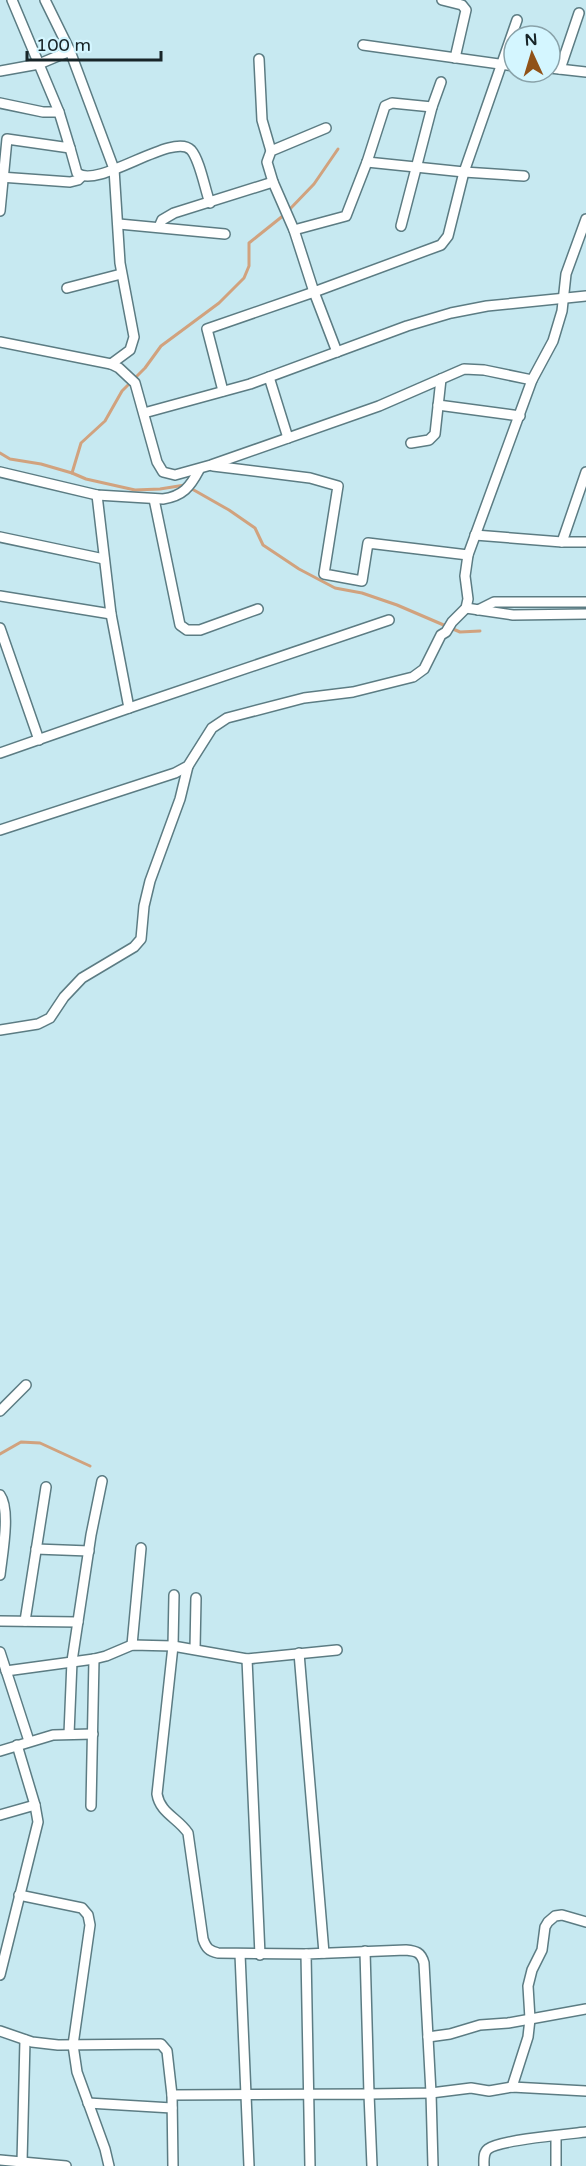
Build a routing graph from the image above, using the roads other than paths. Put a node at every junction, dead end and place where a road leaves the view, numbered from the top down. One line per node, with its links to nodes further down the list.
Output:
1 (12, 0): 11 (street)
2 (45, 0): 7 (street)
3 (442, 0): 10 (street)
4 (579, 13): 8 (street)
5 (517, 20): 12 (street)
6 (363, 45): 10 (street)
7 (70, 51): 11 (street); 26 (street)
8 (562, 53)
9 (259, 58): 23 (street)
10 (455, 58): 12 (street)
11 (39, 64): 14 (street); 19 (street)
12 (501, 65): 27 (street)
13 (562, 70): 15 (street)
14 (0, 71)
15 (586, 72)
16 (441, 82): 18 (street)
17 (0, 103): 19 (street)
18 (432, 107): 24 (street); 25 (street)
19 (59, 112): 22 (street)
20 (326, 128): 23 (street)
21 (3, 138): 22 (street); 30 (street)
22 (70, 148): 28 (street)
23 (271, 151): 31 (street)
24 (367, 162): 25 (street); 38 (street)
25 (416, 167): 27 (street); 36 (street)
26 (114, 169): 28 (street); 32 (street); 35 (street)
27 (464, 172): 29 (street); 42 (street)
28 (82, 176): 30 (street)
29 (524, 176)
30 (2, 177): 33 (street)
31 (273, 182): 32 (street); 38 (street)
32 (210, 203): 37 (street)
33 (0, 211)
34 (586, 219): 44 (street)
35 (119, 224): 37 (street); 40 (street)
36 (401, 226)
37 (159, 228): 39 (street)
38 (294, 230): 42 (street)
39 (225, 234)
40 (121, 274): 41 (street); 47 (street)
41 (67, 288)
42 (314, 292): 46 (street); 51 (street)
43 (586, 296): 44 (street)
44 (563, 298): 46 (street); 50 (street)
45 (0, 342): 47 (street)
46 (337, 352): 48 (street)
47 (111, 364): 53 (street)
48 (269, 377): 51 (street); 55 (street)
49 (441, 379): 50 (street); 52 (street); 55 (street)
50 (532, 380): 54 (street)
51 (224, 391): 53 (street)
52 (438, 405): 54 (street); 56 (street)
53 (144, 414): 58 (street)
54 (520, 416): 63 (street)
55 (288, 438): 57 (street)
56 (411, 443)
57 (211, 465): 58 (street); 67 (street)
58 (199, 470): 62 (street)
59 (0, 472): 61 (street)
60 (585, 476): 65 (street)
61 (97, 495): 62 (street); 68 (street)
62 (154, 499): 72 (street)
63 (475, 535): 65 (street); 67 (street)
64 (0, 537): 68 (street)
65 (562, 542): 66 (street)
66 (586, 542)
67 (468, 555): 71 (street)
68 (104, 559): 74 (street)
69 (0, 596): 74 (street)
70 (586, 602): 73 (street)
71 (466, 608): 73 (street); 81 (street)
72 (258, 609)
73 (478, 610): 75 (street)
74 (111, 614): 78 (street)
75 (586, 614)
76 (389, 620): 78 (street)
77 (0, 628): 79 (street)
78 (129, 708): 79 (street)
79 (39, 741): 80 (street)
80 (0, 753)
81 (188, 766): 82 (street); 83 (street)
82 (0, 830)
83 (0, 1030)
84 (26, 1385): 85 (street)
85 (0, 1411)
86 (102, 1481): 91 (street)
87 (46, 1487): 90 (street)
88 (0, 1495): 92 (street)
89 (141, 1548): 98 (street)
90 (36, 1549): 91 (street); 96 (street)
91 (89, 1551): 97 (street)
92 (0, 1575)
93 (174, 1595): 99 (street)
94 (196, 1598): 100 (street)
95 (0, 1621): 96 (street)
96 (25, 1621): 97 (street)
97 (78, 1622): 106 (street)
98 (132, 1645): 99 (street); 104 (street)
99 (173, 1646): 100 (street); 121 (street)
100 (195, 1649): 105 (street)
101 (337, 1650): 102 (street)
102 (299, 1653): 105 (street); 120 (street)
103 (0, 1655): 107 (street)
104 (94, 1659): 106 (street); 109 (street)
105 (247, 1659): 123 (street)
106 (72, 1661): 107 (street); 108 (street)
107 (6, 1671): 110 (street)
108 (69, 1734): 109 (street); 110 (street)
109 (93, 1734): 114 (street)
110 (29, 1741): 111 (street)
111 (17, 1745): 112 (street); 113 (street)
112 (0, 1751)
113 (35, 1805): 115 (street); 116 (street)
114 (91, 1806)
115 (0, 1815)
116 (19, 1895): 118 (street); 130 (street)
117 (586, 1922): 126 (street)
118 (5, 1932): 124 (street)
119 (365, 1951): 120 (street); 128 (street); 134 (street)
120 (324, 1953): 122 (street)
121 (240, 1954): 123 (street); 136 (street)
122 (306, 1954): 123 (street); 137 (street)
123 (260, 1955)
124 (0, 1975)
125 (586, 2009): 126 (street)
126 (530, 2019): 128 (street); 131 (street)
127 (0, 2031): 129 (street)
128 (428, 2037): 133 (street)
129 (25, 2040): 130 (street); 143 (street)
130 (73, 2045): 135 (street); 138 (street)
131 (512, 2087): 132 (street); 133 (street)
132 (586, 2091)
133 (431, 2093): 134 (street); 150 (street)
134 (369, 2094): 137 (street); 149 (street)
135 (172, 2095): 136 (street); 139 (street)
136 (246, 2095): 137 (street); 147 (street)
137 (308, 2095): 148 (street)
138 (88, 2103): 139 (street); 145 (street)
139 (172, 2108): 146 (street)
140 (586, 2132): 141 (street)
141 (556, 2136): 151 (street); 152 (street)
142 (0, 2160): 143 (street)
143 (22, 2162): 144 (street)
144 (66, 2166)
145 (109, 2166)
146 (173, 2166)
147 (249, 2166)
148 (310, 2166)
149 (372, 2166)
150 (433, 2166)
151 (484, 2166)
152 (556, 2166)

